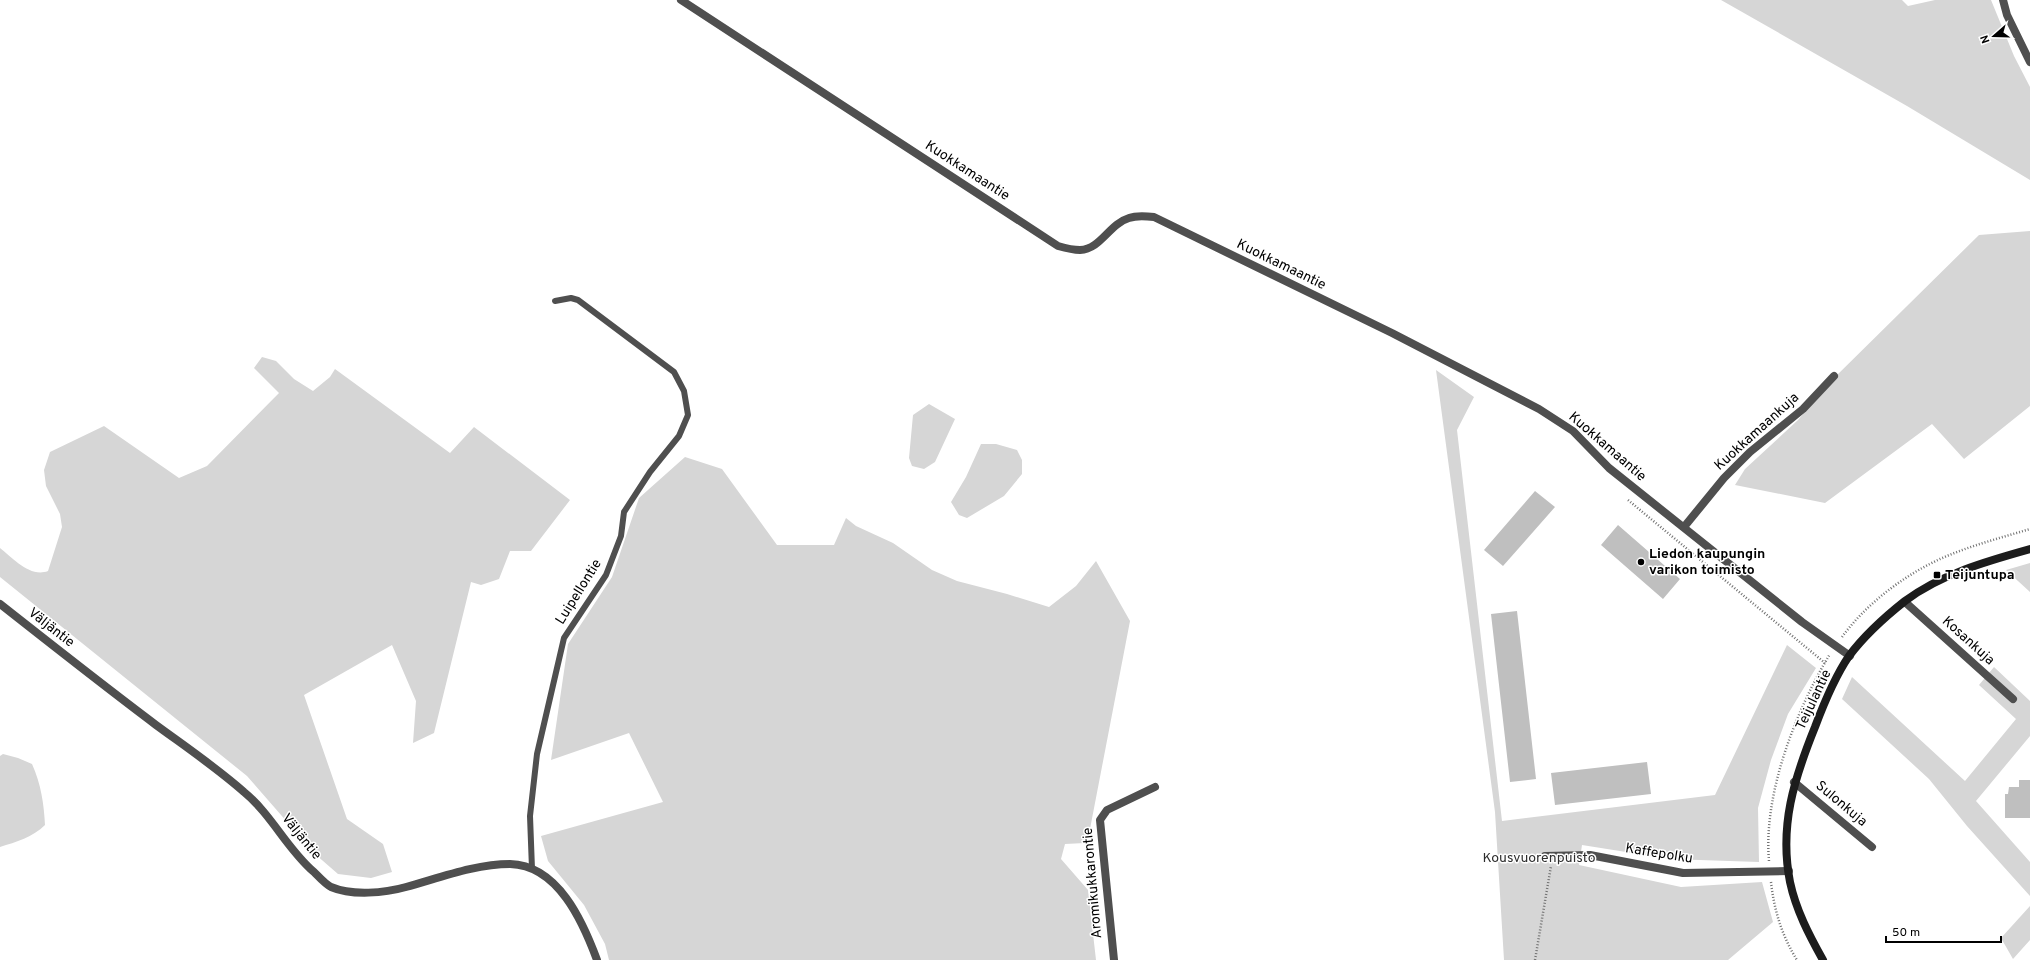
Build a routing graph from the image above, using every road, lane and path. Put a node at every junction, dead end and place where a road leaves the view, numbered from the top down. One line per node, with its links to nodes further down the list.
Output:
1 (681, 0): 7 (street, Kuokkamaantie)
2 (2003, 0): 3 (street)
3 (2030, 62)
4 (555, 301): 19 (lane, Luipellontie)
5 (1834, 376): 7 (street, Kuokkamaankuja)
6 (1623, 496): 12 (path)
7 (1684, 527): 11 (street, Kuokkamaantie)
8 (2030, 549): 9 (street, Teijulantie)
9 (1905, 602): 11 (street, Teijulantie); 13 (street, Kosankuja)
10 (0, 604): 19 (street, Väljäntie)
11 (1850, 656): 14 (street, Teijulantie)
12 (1825, 663)
13 (2013, 699)
14 (1794, 782): 16 (street, Sulonkuja); 20 (street, Teijulantie)
15 (1155, 786): 23 (street, Aromikukkarontie)
16 (1872, 847)
17 (1561, 855): 18 (street, Kaffepolku); 21 (street, Kaffepolku); 24 (path)
18 (1545, 856)
19 (532, 869): 22 (street, Väljäntie)
20 (1789, 871): 21 (street, Kaffepolku); 26 (street, Teijulantie)
21 (1770, 872): 25 (path)
22 (597, 960)
23 (1114, 960)
24 (1535, 960)
25 (1797, 960)
26 (1823, 960)

